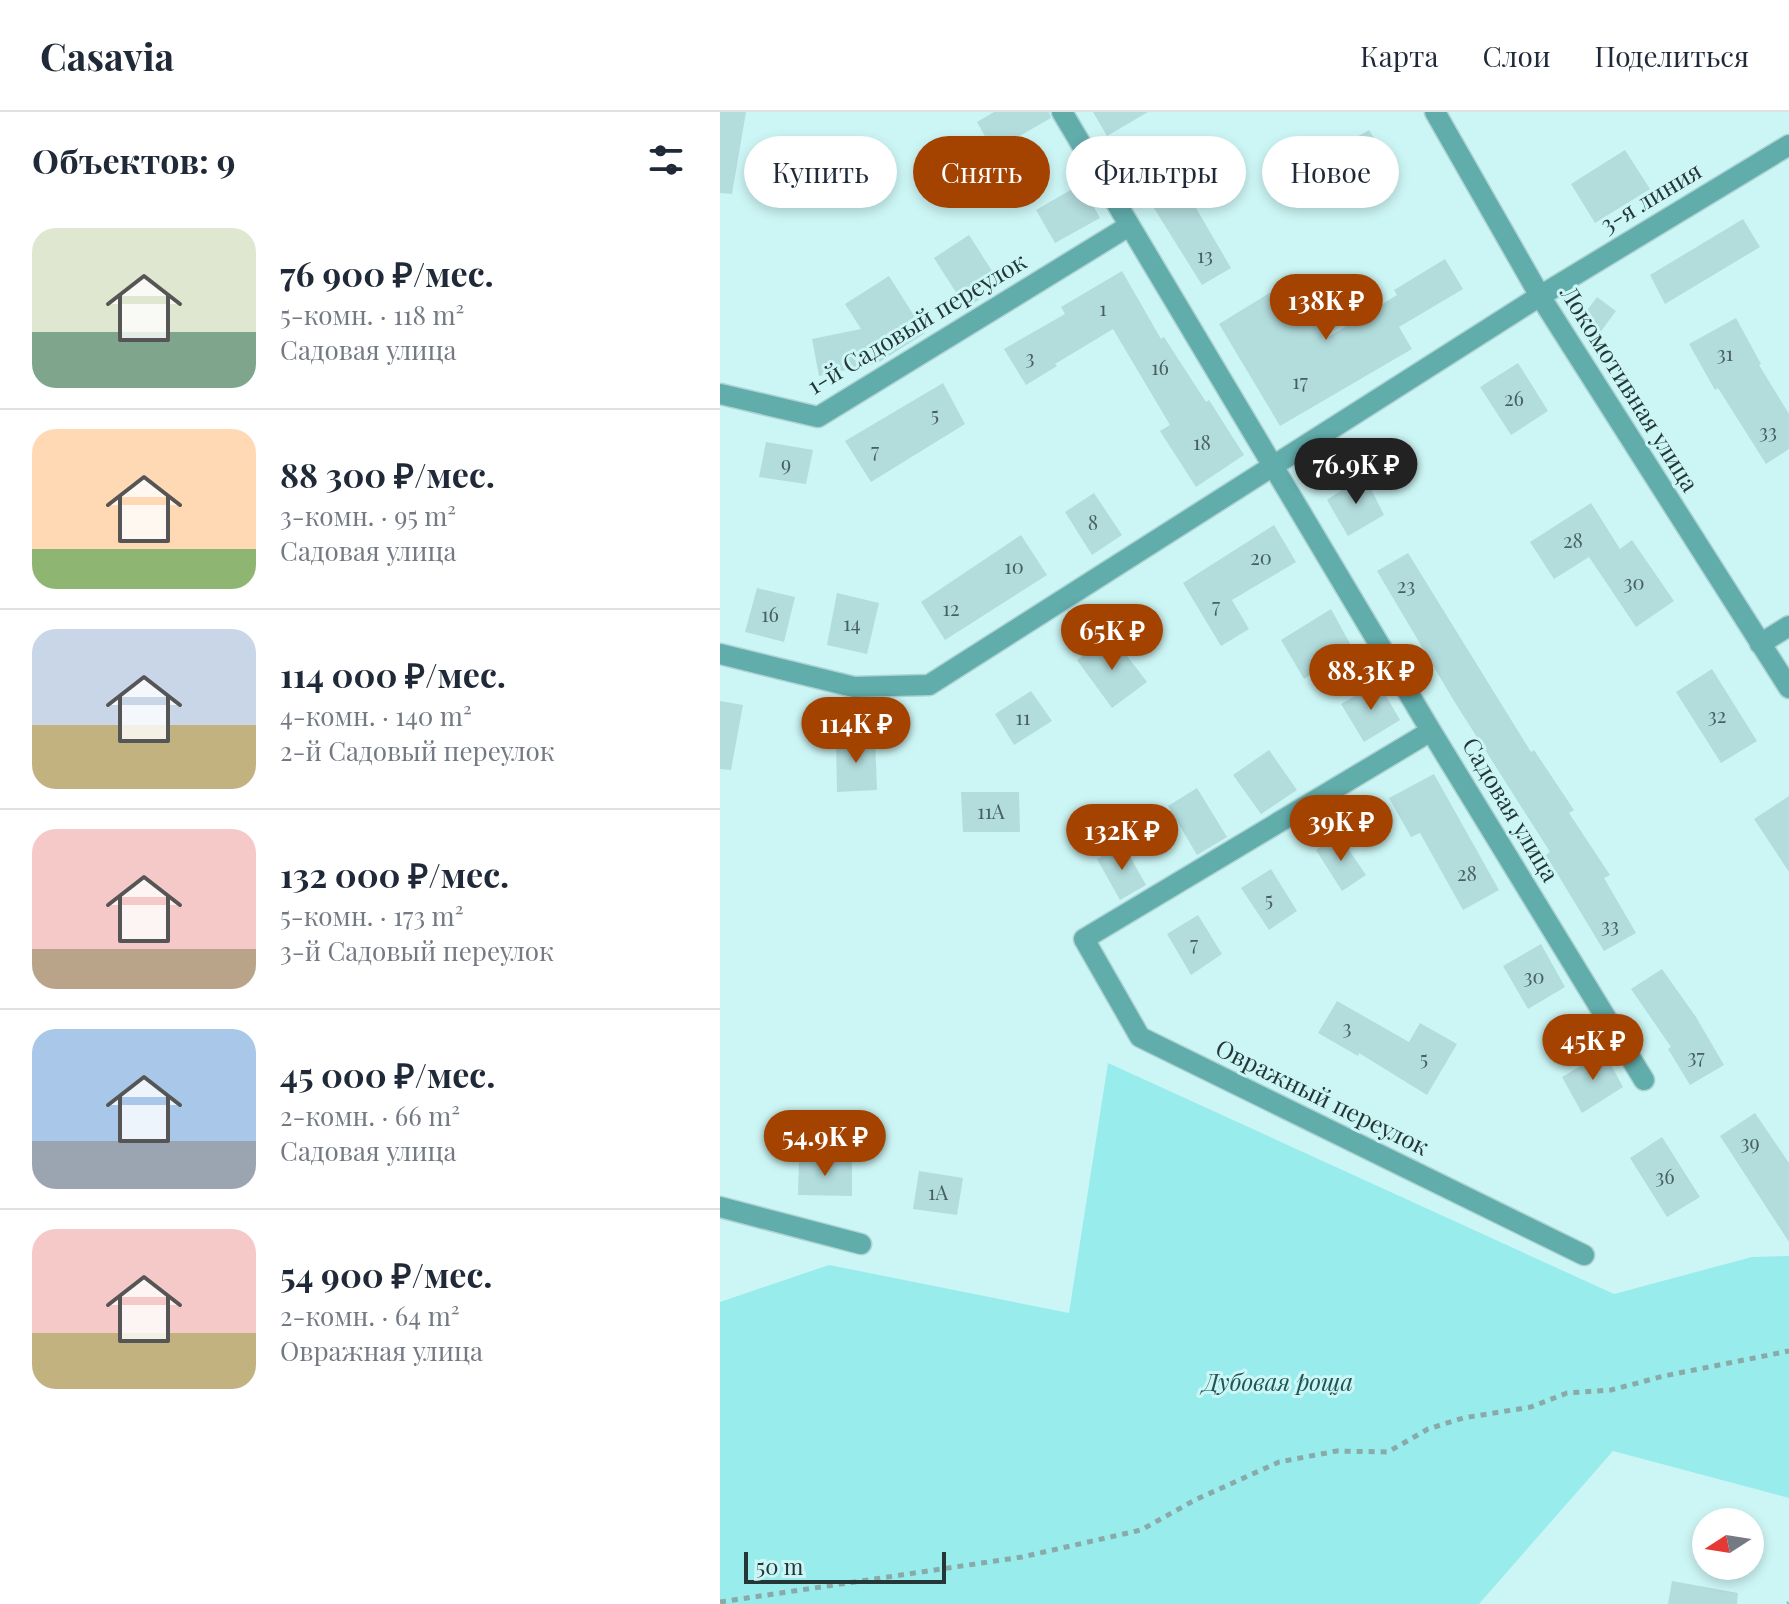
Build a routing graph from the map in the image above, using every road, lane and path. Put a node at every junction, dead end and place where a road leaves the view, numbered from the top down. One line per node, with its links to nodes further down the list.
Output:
1 (1062, 112): 4 (street, Садовая улица)
2 (1435, 112): 5 (street, Локомотивная улица)
3 (1789, 145): 5 (street, 3-я линия)
4 (1129, 226): 6 (street, 1-й Садовый переулок); 7 (street, Садовая улица)
5 (1540, 296): 7 (street, 3-я линия); 9 (street, Локомотивная улица)
6 (720, 394)
7 (1275, 466): 10 (street, 3-я линия); 12 (street, Садовая улица)
8 (1789, 626): 9 (street)
9 (1760, 644): 11 (street, Локомотивная улица)
10 (720, 654)
11 (1789, 688)
12 (1431, 731): 13 (street, Садовая улица); 16 (street, Овражный переулок)
13 (1644, 1080)
14 (720, 1207): 15 (street)
15 (861, 1244)
16 (1584, 1255)
17 (1789, 1351): 18 (path)
18 (720, 1602)

